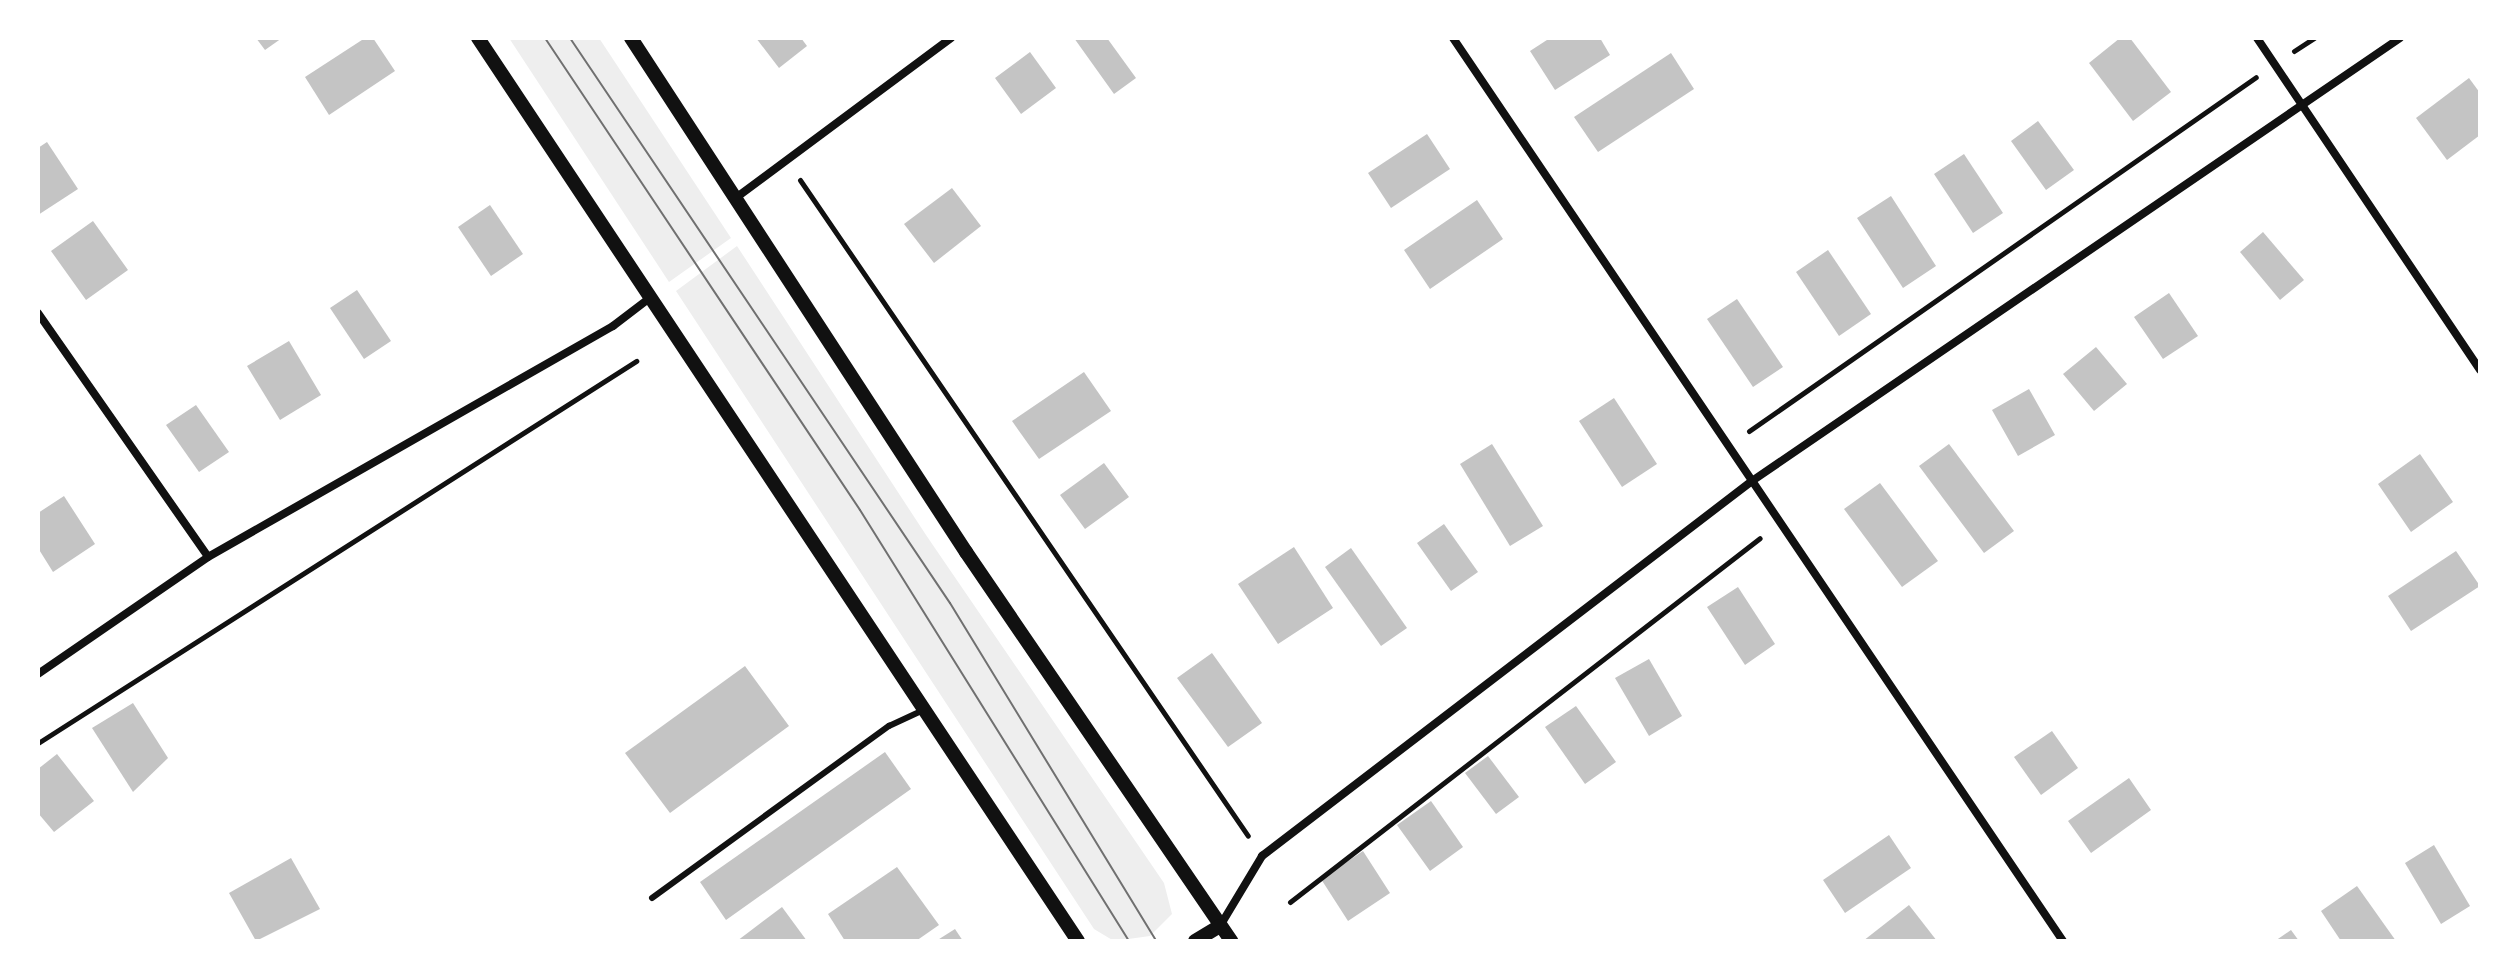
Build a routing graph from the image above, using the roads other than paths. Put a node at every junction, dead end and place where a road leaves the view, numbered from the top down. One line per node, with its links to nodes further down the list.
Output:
1 (478, 38): 9 (street)
2 (631, 38): 8 (street)
3 (951, 38): 8 (street)
4 (1453, 38): 12 (street)
5 (2257, 38): 7 (street)
6 (2400, 38): 7 (street)
7 (2302, 105): 11 (street); 12 (street)
8 (737, 197): 17 (street)
9 (651, 297): 13 (street); 15 (street)
10 (38, 313): 13 (street)
11 (2480, 370)
12 (1752, 481): 17 (street); 21 (street)
13 (208, 557): 14 (street)
14 (38, 674)
15 (923, 710): 16 (lane); 18 (street)
16 (652, 898)
17 (1220, 926): 19 (street); 20 (street)
18 (1078, 941)
19 (1195, 941)
20 (1231, 941)
21 (2063, 941)

